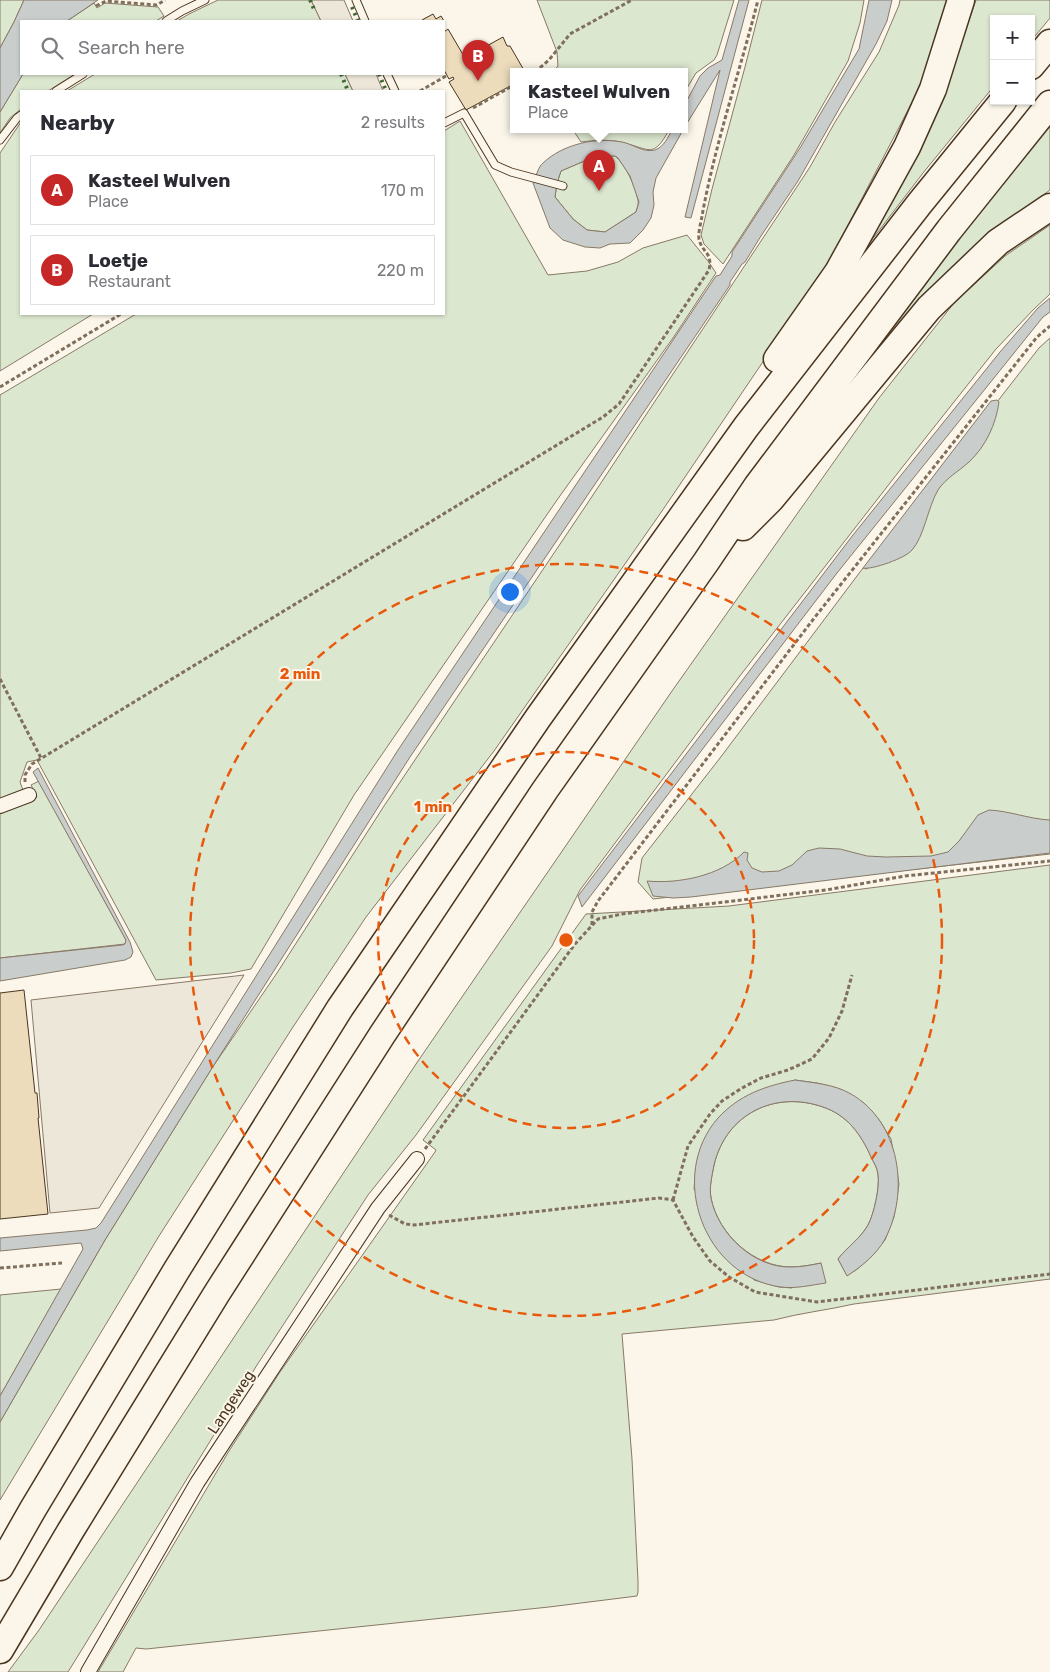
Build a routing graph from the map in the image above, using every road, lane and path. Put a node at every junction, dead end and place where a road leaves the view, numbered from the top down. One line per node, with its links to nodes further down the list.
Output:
1 (164, 0): 7 (path)
2 (206, 0): 8 (lane)
3 (356, 0): 9 (lane)
4 (632, 0): 12 (path)
5 (758, 0): 34 (path)
6 (962, 0): 33 (highway)
7 (96, 6)
8 (168, 20)
9 (365, 20)
10 (1050, 43): 11 (highway)
11 (1035, 61)
12 (539, 68)
13 (81, 75): 17 (lane)
14 (387, 75): 18 (lane)
15 (446, 76): 19 (path)
16 (510, 88): 22 (path)
17 (58, 90)
18 (395, 90)
19 (422, 90)
20 (1050, 104): 31 (highway)
21 (1000, 105): 33 (highway)
22 (464, 113): 24 (lane); 26 (lane)
23 (20, 116): 25 (lane)
24 (445, 122)
25 (0, 140)
26 (563, 186)
27 (1050, 207): 31 (highway)
28 (119, 315): 30 (path)
29 (1050, 326): 38 (path)
30 (0, 387)
31 (706, 562): 47 (highway)
32 (0, 680): 34 (path)
33 (538, 718): 46 (highway)
34 (40, 758): 35 (path)
35 (29, 794): 36 (street)
36 (0, 806)
37 (1050, 861): 38 (path)
38 (592, 925): 40 (path)
39 (852, 975): 41 (path)
40 (417, 1159): 48 (street, Langeweg)
41 (673, 1200): 42 (path); 45 (path)
42 (405, 1224)
43 (62, 1263): 44 (path)
44 (0, 1268)
45 (1050, 1274)
46 (0, 1567)
47 (0, 1650)
48 (88, 1672)

